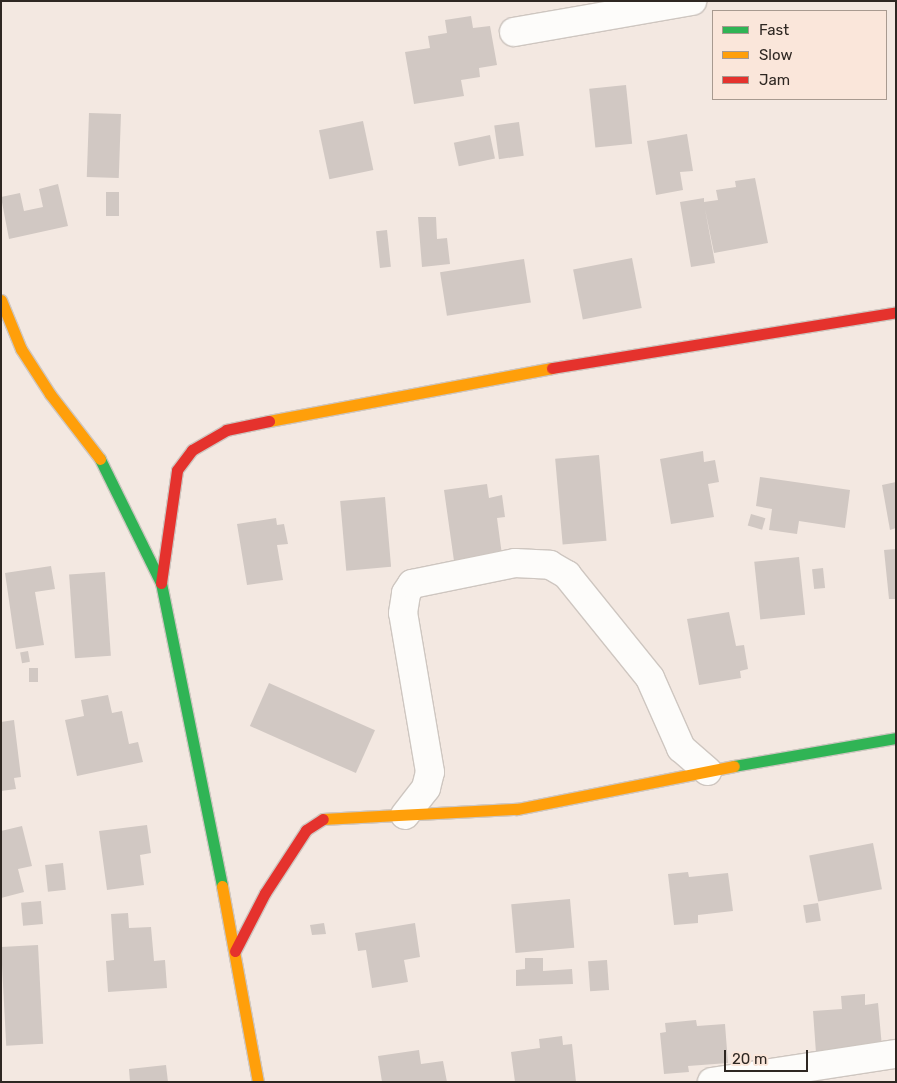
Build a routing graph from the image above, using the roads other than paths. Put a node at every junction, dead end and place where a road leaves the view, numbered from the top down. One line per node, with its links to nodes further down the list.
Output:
1 (692, 1): 2 (street)
2 (514, 32)
3 (1, 300): 5 (street)
4 (896, 312): 5 (street)
5 (161, 583): 9 (street)
6 (896, 738): 7 (street)
7 (707, 771): 8 (street); 8 (street)
8 (405, 815): 9 (street)
9 (235, 952): 11 (street)
10 (896, 1054): 12 (street)
11 (258, 1082)
12 (712, 1082)

